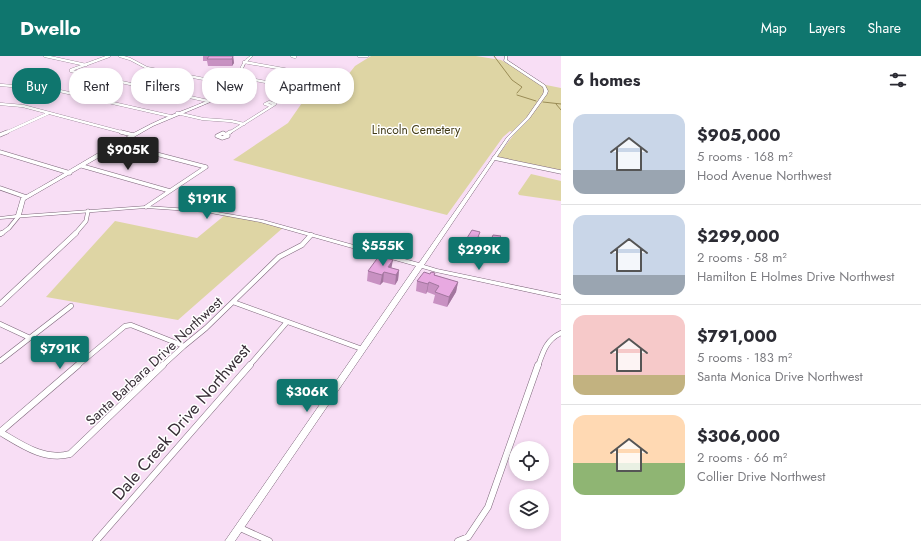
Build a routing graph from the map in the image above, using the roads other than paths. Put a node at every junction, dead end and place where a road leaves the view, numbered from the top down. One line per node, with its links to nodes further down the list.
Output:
1 (45, 56): 9 (street)
2 (109, 56): 9 (street)
3 (120, 56): 12 (street)
4 (252, 56): 8 (main road)
5 (359, 56): 6 (street)
6 (367, 56)
7 (506, 56): 27 (main road)
8 (244, 62): 10 (main road); 11 (street)
9 (86, 65): 14 (street)
10 (242, 68)
11 (278, 68)
12 (202, 79)
13 (0, 85): 20 (street)
14 (202, 100)
15 (202, 103): 19 (main road)
16 (0, 104): 18 (street)
17 (272, 106): 21 (street)
18 (49, 113): 23 (street); 24 (street)
19 (177, 113): 20 (main road); 21 (street)
20 (170, 116): 24 (main road)
21 (244, 124): 22 (street)
22 (227, 134)
23 (0, 135)
24 (133, 135): 25 (main road)
25 (118, 144): 28 (main road); 32 (street)
26 (0, 152): 30 (street)
27 (494, 158): 29 (street); 40 (main road)
28 (82, 166): 30 (main road); 32 (street)
29 (561, 172)
30 (70, 173): 33 (main road)
31 (0, 188): 33 (street)
32 (170, 191): 34 (street)
33 (26, 197): 36 (main road)
34 (146, 207): 35 (main road); 39 (main road)
35 (88, 211): 36 (main road); 47 (street)
36 (18, 217): 37 (main road); 38 (street)
37 (0, 218)
38 (0, 234)
39 (311, 235): 41 (main road); 46 (street, Santa Barbara Drive Northwest)
40 (427, 256): 41 (main road); 42 (main road); 43 (main road)
41 (402, 261): 42 (main road); 44 (main road)
42 (420, 266): 43 (main road); 44 (main road)
43 (436, 270): 44 (main road); 45 (main road)
44 (413, 275): 54 (main road)
45 (561, 297)
46 (233, 302): 49 (street); 53 (street, Santa Barbara Drive Northwest)
47 (0, 304)
48 (71, 306): 52 (street)
49 (287, 322): 54 (street); 58 (street, Dale Creek Drive Northwest)
50 (0, 324): 52 (street)
51 (561, 333): 61 (street)
52 (30, 338): 55 (street)
53 (184, 346): 56 (street); 56 (street, Santa Barbara Drive Northwest)
54 (362, 349): 57 (main road)
55 (0, 360)
56 (0, 432)
57 (240, 528): 59 (main road); 60 (street)
58 (96, 541)
59 (230, 541)
60 (269, 541)
61 (458, 541)

